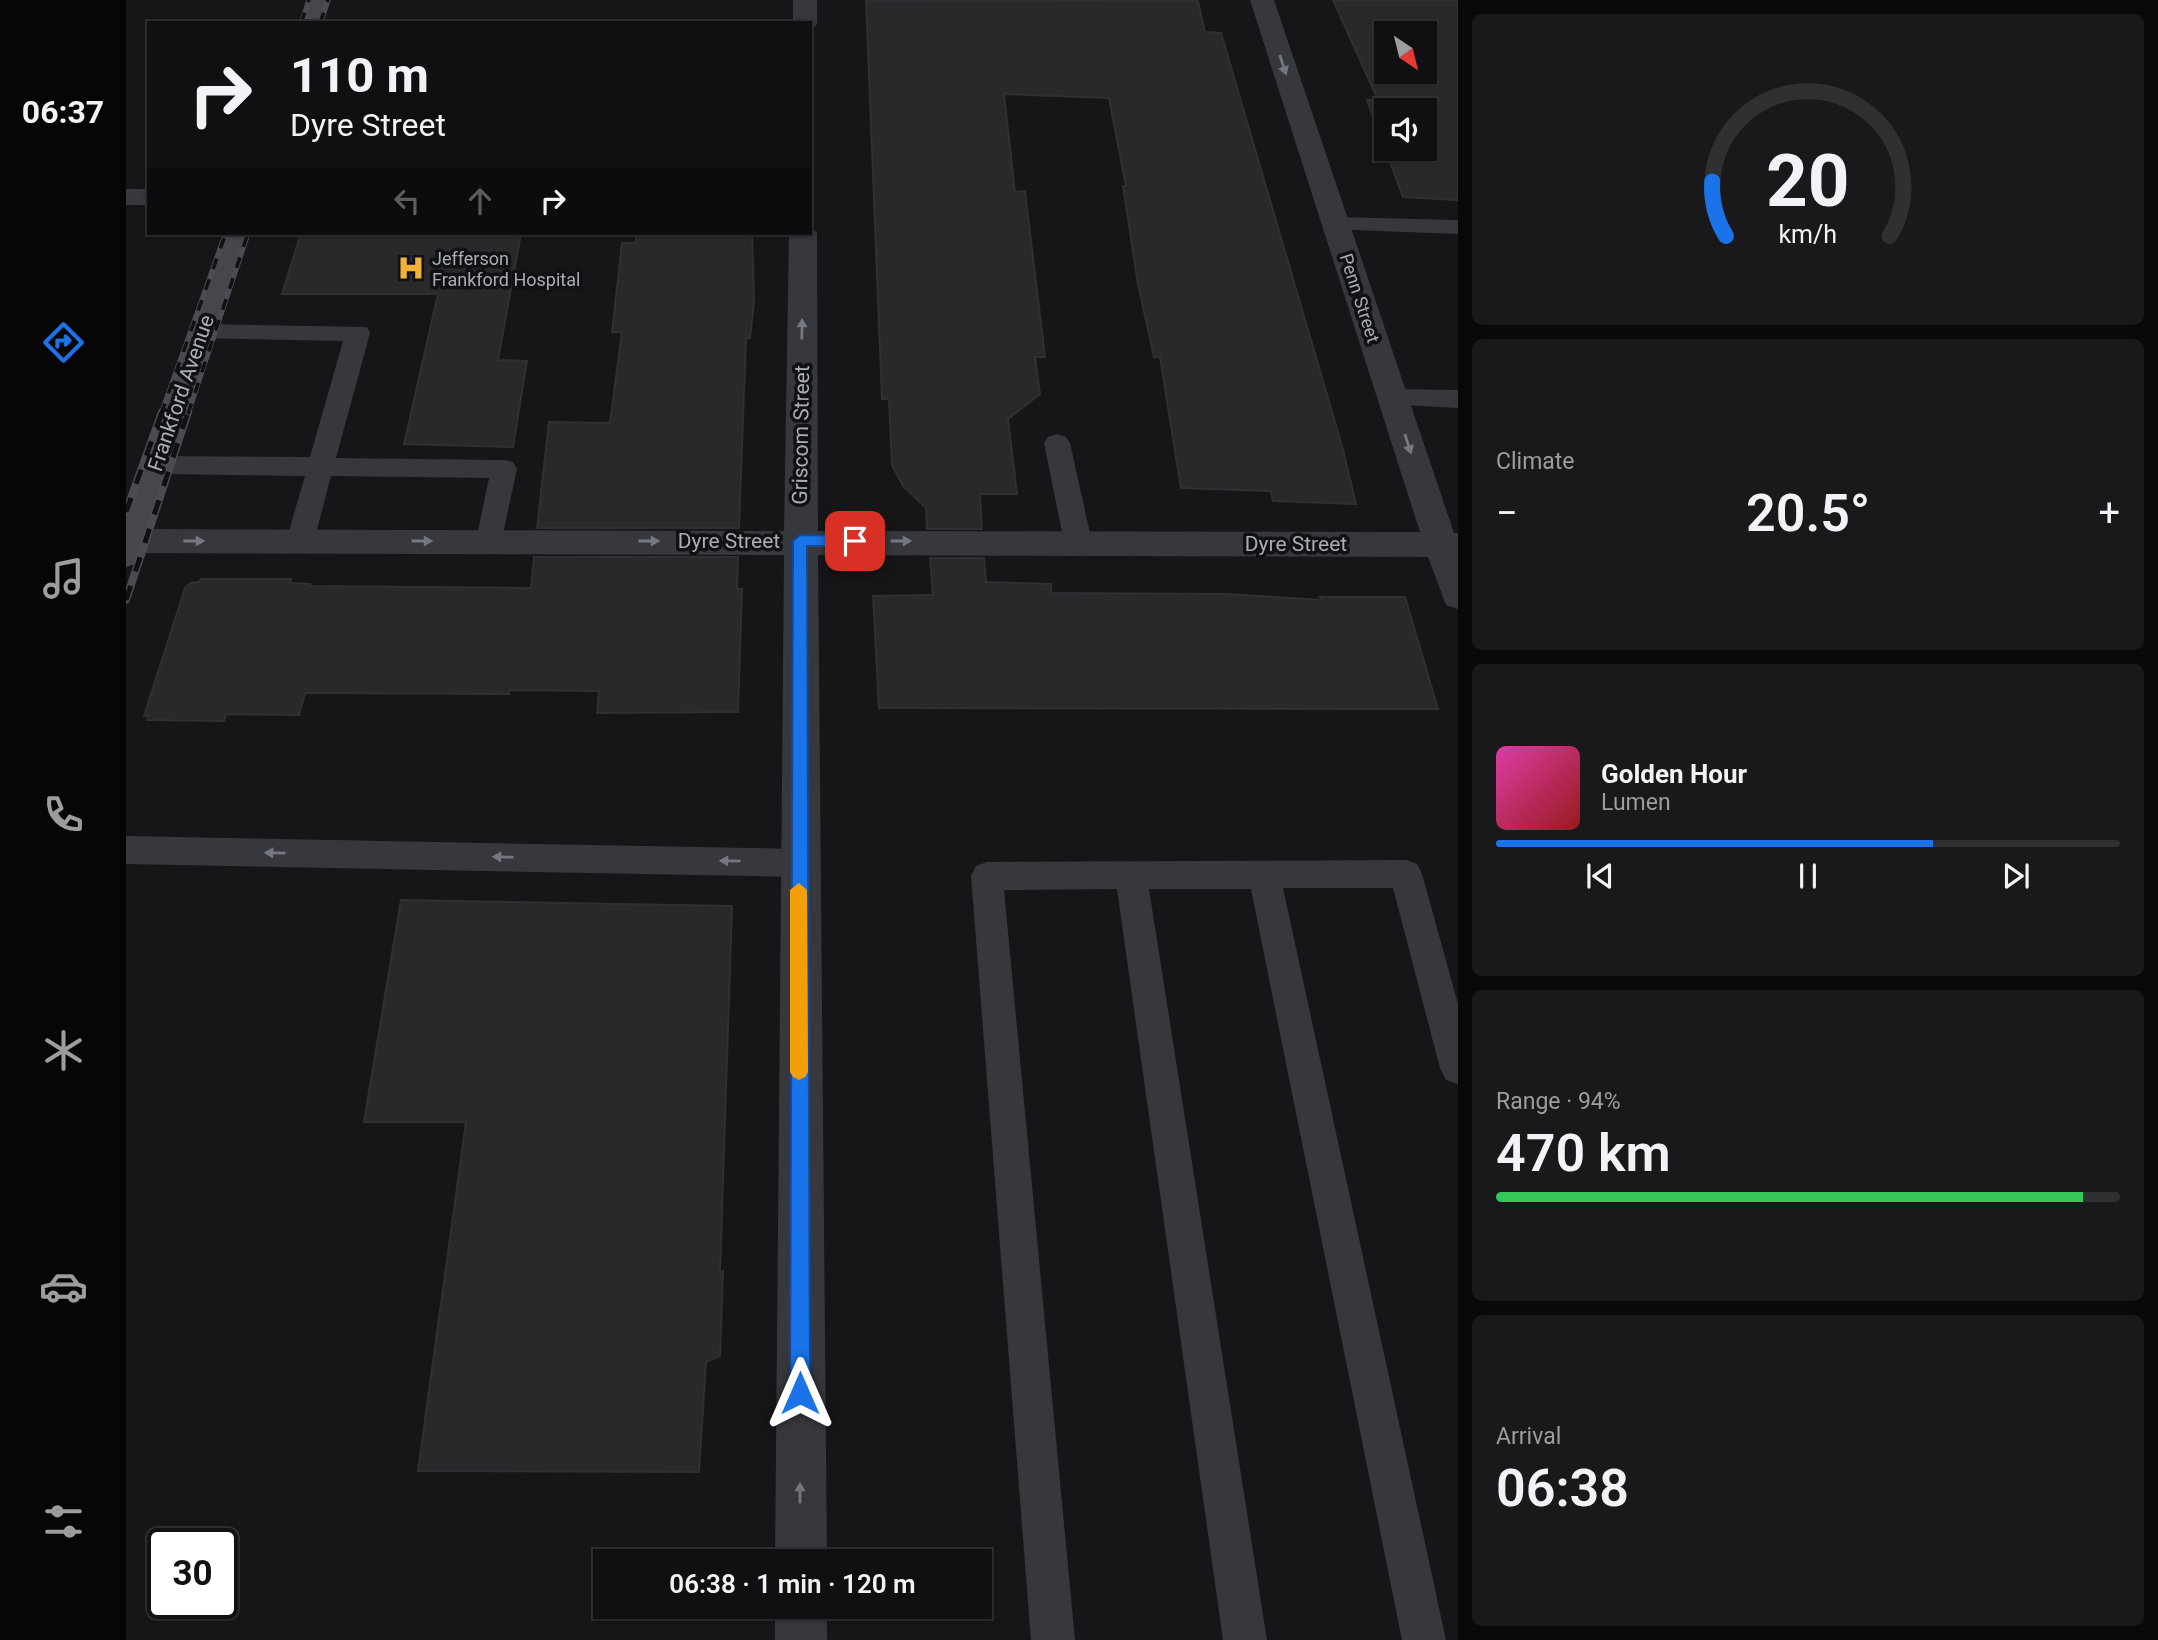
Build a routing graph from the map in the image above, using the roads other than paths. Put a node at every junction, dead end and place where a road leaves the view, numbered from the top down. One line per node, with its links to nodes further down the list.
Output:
1 (319, 0): 4 (main road)
2 (805, 0): 5 (street)
3 (1262, 0): 8 (street, Penn Street, one-way to 8)
4 (312, 21)
5 (804, 21)
6 (126, 197): 7 (street)
7 (147, 197)
8 (1335, 225): 9 (lane); 13 (street, Penn Street)
9 (1458, 227)
10 (236, 235): 12 (main road, Frankford Avenue)
11 (803, 235): 20 (street, Griscom Street, one-way to 11)
12 (203, 332): 16 (main road, Frankford Avenue); 17 (lane)
13 (1394, 398): 14 (lane); 23 (street, Penn Street, one-way to 23)
14 (1458, 399)
15 (1057, 443): 21 (lane)
16 (156, 465): 17 (lane); 22 (main road, Frankford Avenue)
17 (320, 467): 18 (lane); 19 (lane)
18 (490, 540): 19 (street, Dyre Street, one-way to 18); 20 (street, Dyre Street, one-way to 20)
19 (300, 541): 22 (street, Dyre Street, one-way to 19)
20 (800, 541): 21 (street, Dyre Street, one-way to 21); 26 (street, Griscom Street)
21 (1078, 542): 23 (street, Dyre Street)
22 (127, 545)
23 (1449, 545): 24 (street, Penn Street)
24 (1458, 596)
25 (126, 850): 26 (lane, one-way to 25)
26 (799, 863): 30 (street, Griscom Street, one-way to 26)
27 (1264, 874): 28 (lane); 29 (lane); 35 (lane)
28 (1131, 875): 33 (lane); 34 (lane)
29 (1458, 1068)
30 (801, 1549)
31 (801, 1619): 32 (street)
32 (801, 1640)
33 (1053, 1640)
34 (1245, 1640)
35 (1424, 1640)

